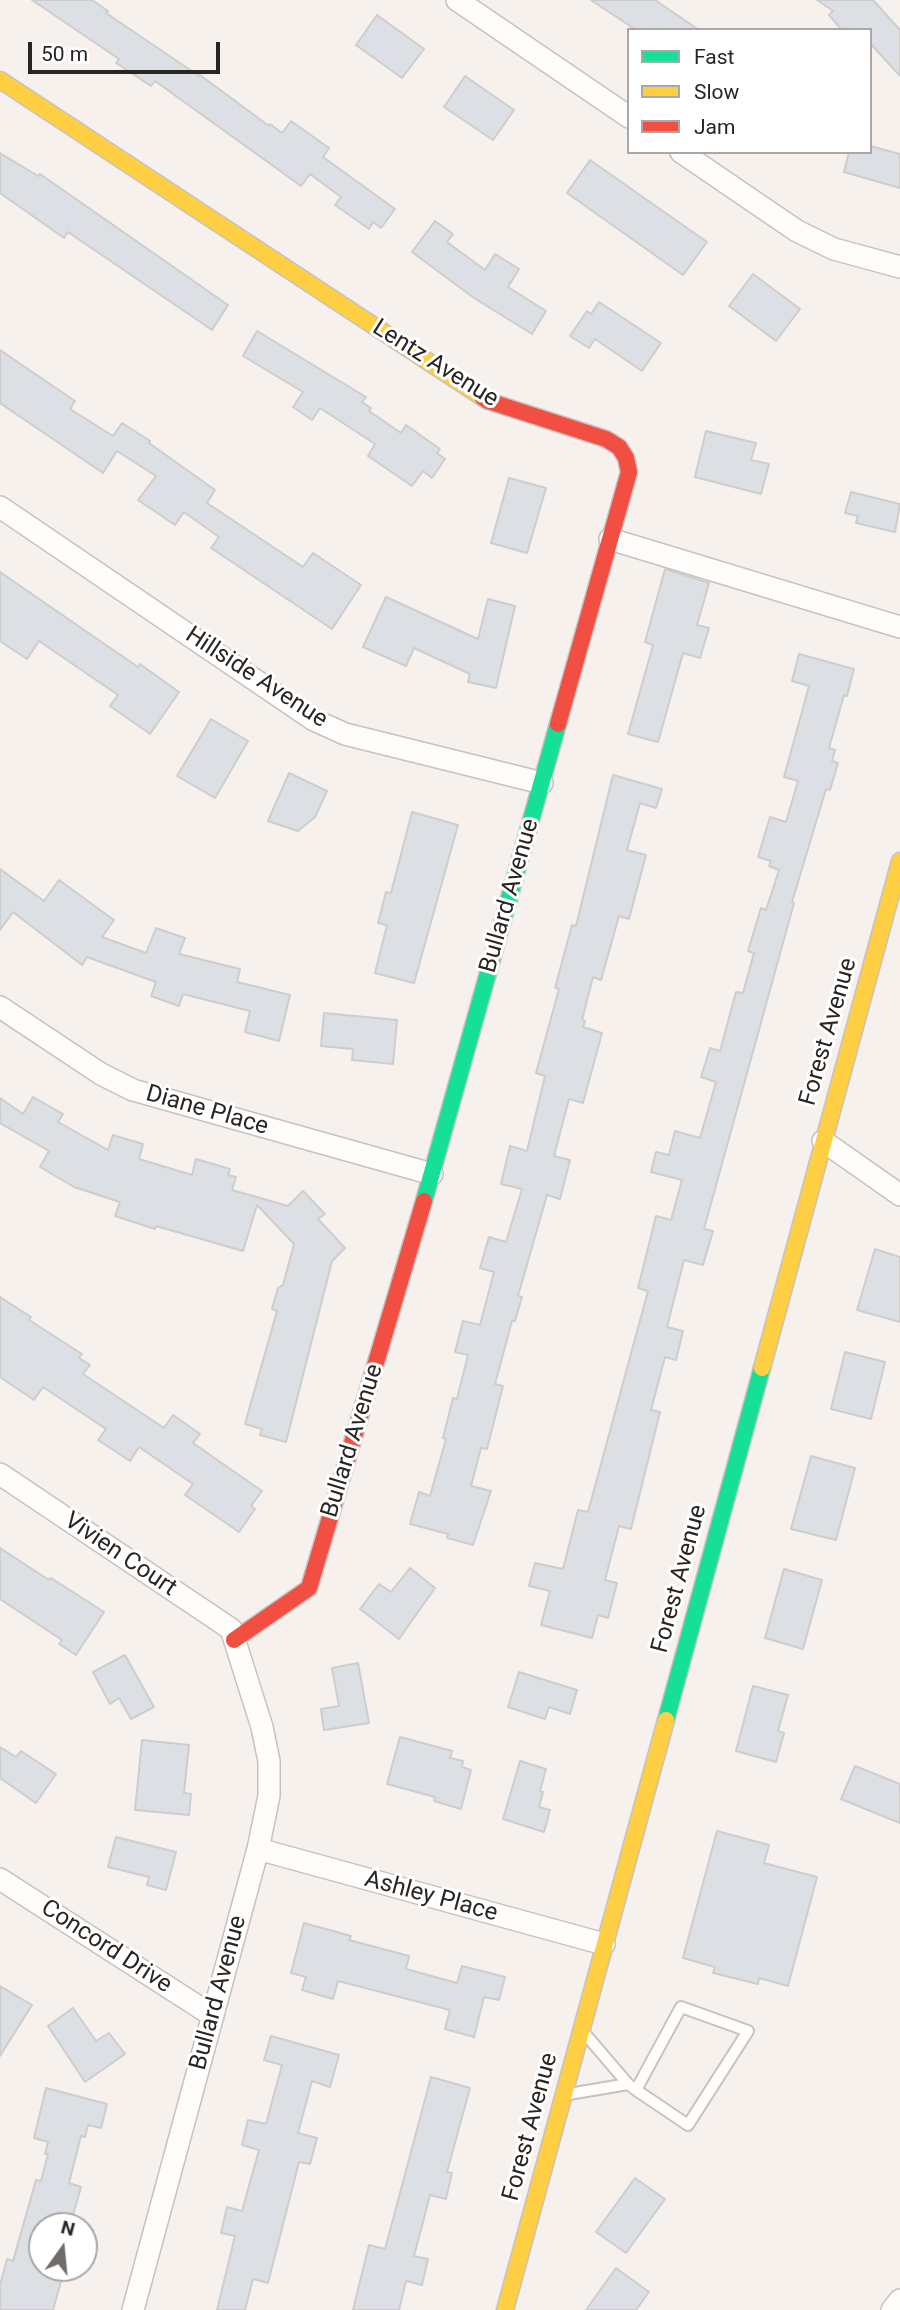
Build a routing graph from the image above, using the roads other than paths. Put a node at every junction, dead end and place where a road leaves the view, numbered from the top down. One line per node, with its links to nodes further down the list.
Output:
1 (457, 0): 3 (street)
2 (0, 80): 7 (street, Lentz Avenue)
3 (627, 116)
4 (684, 154): 5 (street)
5 (900, 267)
6 (0, 507): 9 (street, Hillside Avenue)
7 (610, 539): 8 (street); 9 (street, Bullard Avenue)
8 (900, 627)
9 (542, 783): 13 (street, Bullard Avenue)
10 (900, 861): 12 (street, Forest Avenue)
11 (0, 1007): 13 (street, Diane Place)
12 (822, 1141): 14 (street); 19 (street, Forest Avenue)
13 (432, 1174): 16 (street, Bullard Avenue)
14 (900, 1195)
15 (0, 1474): 16 (street, Vivien Court)
16 (234, 1640): 17 (street, Bullard Avenue)
17 (258, 1849): 19 (street, Ashley Place); 20 (street, Bullard Avenue)
18 (0, 1879): 20 (street, Concord Drive)
19 (604, 1944): 21 (street, Forest Avenue)
20 (213, 2016): 25 (street, Bullard Avenue)
21 (581, 2029): 22 (lane); 23 (street, Forest Avenue)
22 (632, 2087): 22 (lane); 23 (lane)
23 (563, 2095): 26 (street, Forest Avenue)
24 (900, 2300): 27 (street)
25 (134, 2310)
26 (505, 2310)
27 (892, 2310)

